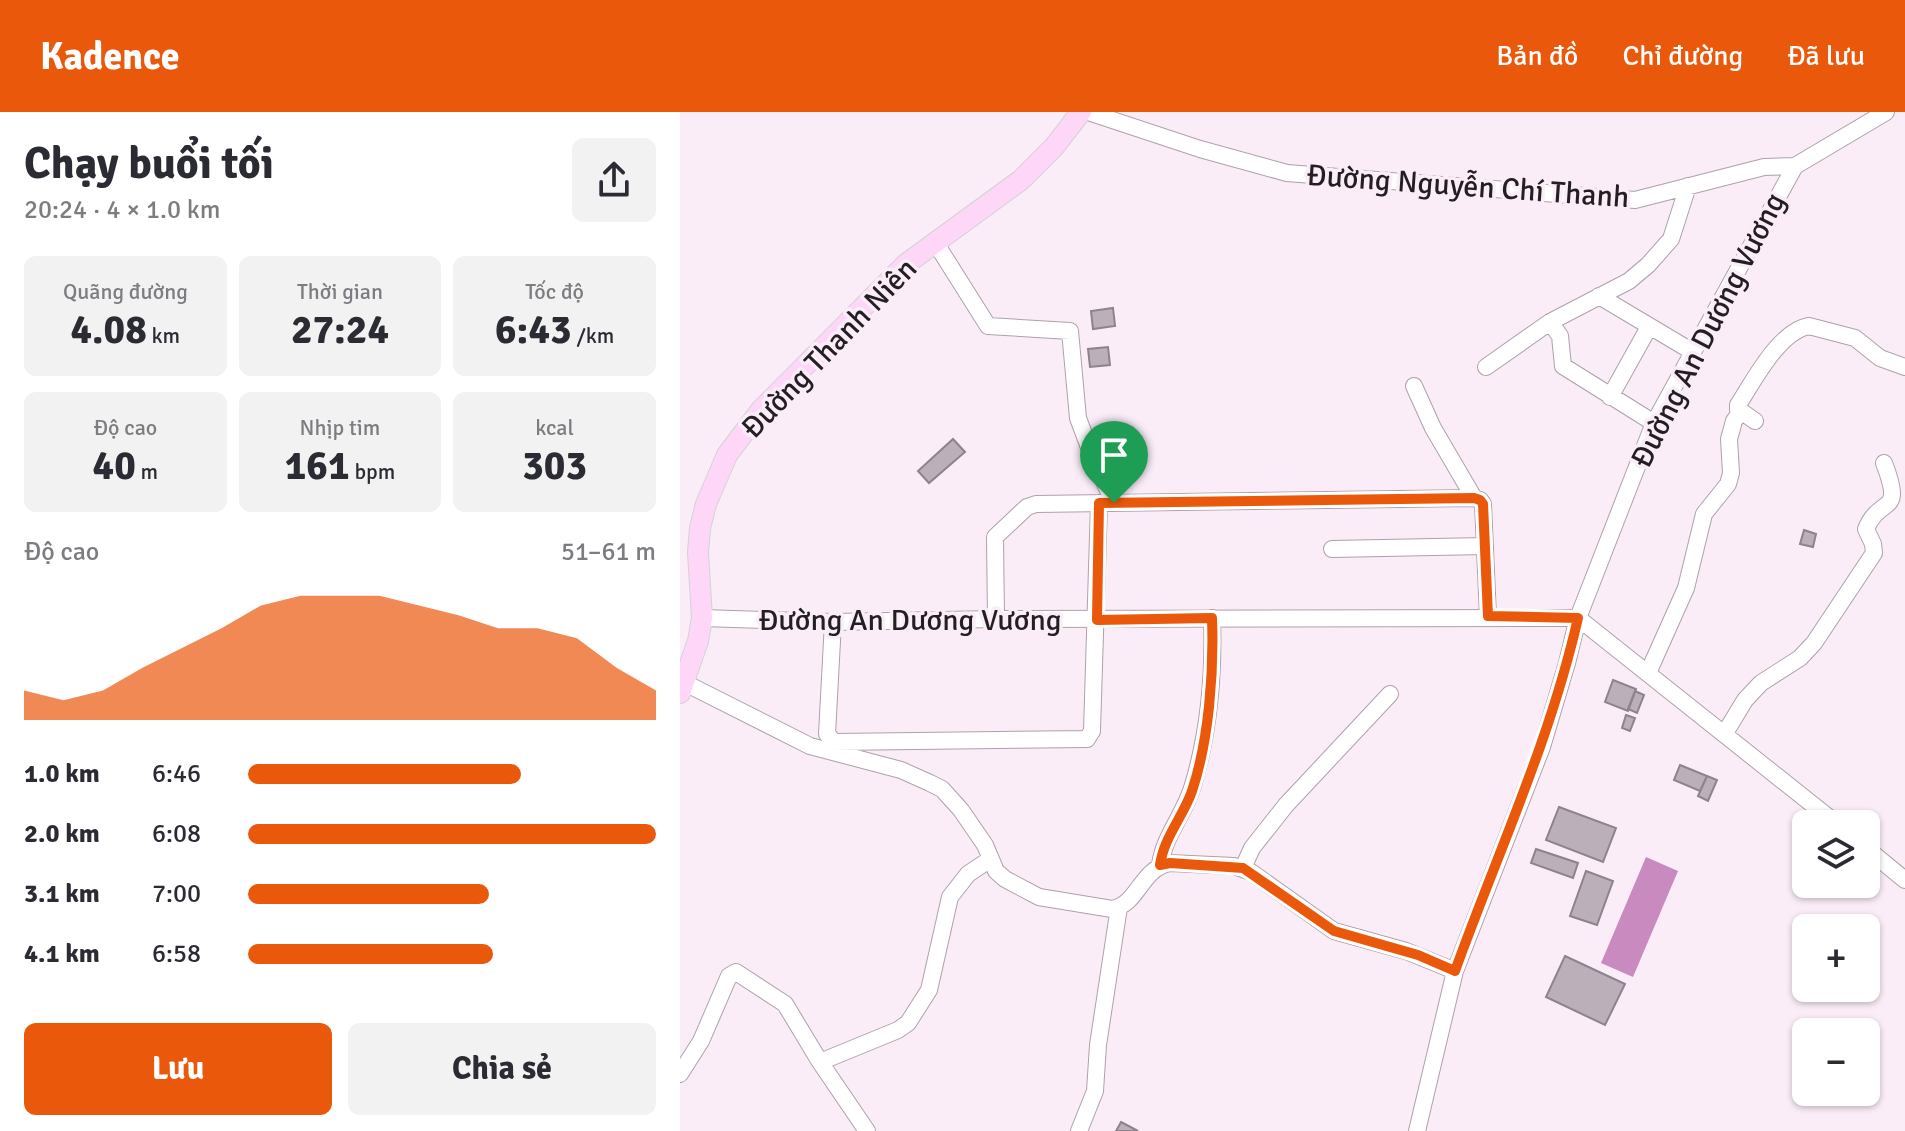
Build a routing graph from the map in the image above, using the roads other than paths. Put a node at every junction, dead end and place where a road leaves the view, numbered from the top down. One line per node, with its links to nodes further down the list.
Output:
1 (1081, 112): 6 (main road, Đường Thanh Niên)
2 (1088, 112): 5 (street, Đường Nguyễn Chí Thanh)
3 (1886, 112): 4 (street, Đường Nguyễn Chí Thanh)
4 (1795, 166): 5 (street, Đường Nguyễn Chí Thanh); 10 (street, Đường An Dương Vương)
5 (1688, 186): 7 (street)
6 (935, 242): 18 (street); 22 (main road, Đường Thanh Niên)
7 (1599, 296): 8 (street); 9 (street)
8 (1550, 322): 11 (street); 14 (street)
9 (1649, 327): 10 (street); 14 (street)
10 (1693, 352): 15 (street, Đường An Dương Vương)
11 (1486, 367)
12 (1905, 367): 28 (street)
13 (1414, 386): 17 (street)
14 (1610, 397): 15 (street)
15 (1654, 423): 24 (street, Đường An Dương Vương)
16 (1884, 463): 31 (street)
17 (1474, 498): 18 (street); 19 (street)
18 (1107, 503): 25 (street); 26 (street)
19 (1485, 546): 20 (street); 21 (street)
20 (1332, 549)
21 (1488, 616): 23 (street, Đường An Dương Vương); 24 (street, Đường An Dương Vương)
22 (702, 618): 27 (street, Đường An Dương Vương); 29 (main road, Đường Thanh Niên)
23 (1212, 618): 26 (street, Đường An Dương Vương); 35 (street)
24 (1578, 618): 28 (street); 39 (street)
25 (996, 619): 26 (street, Đường An Dương Vương); 27 (street, Đường An Dương Vương)
26 (1097, 620): 27 (street)
27 (833, 622)
28 (1648, 673): 31 (street)
29 (683, 688): 34 (street)
30 (1390, 694): 36 (street)
31 (1725, 733): 32 (street)
32 (1820, 810)
33 (1880, 859): 37 (street)
34 (989, 860): 38 (street); 40 (street)
35 (1160, 865): 36 (street); 38 (street)
36 (1243, 868): 39 (street)
37 (1905, 880)
38 (1119, 907): 43 (street)
39 (1455, 971): 44 (street)
40 (820, 1062): 41 (street); 42 (street)
41 (680, 1074)
42 (867, 1131)
43 (1079, 1131)
44 (1417, 1131)

